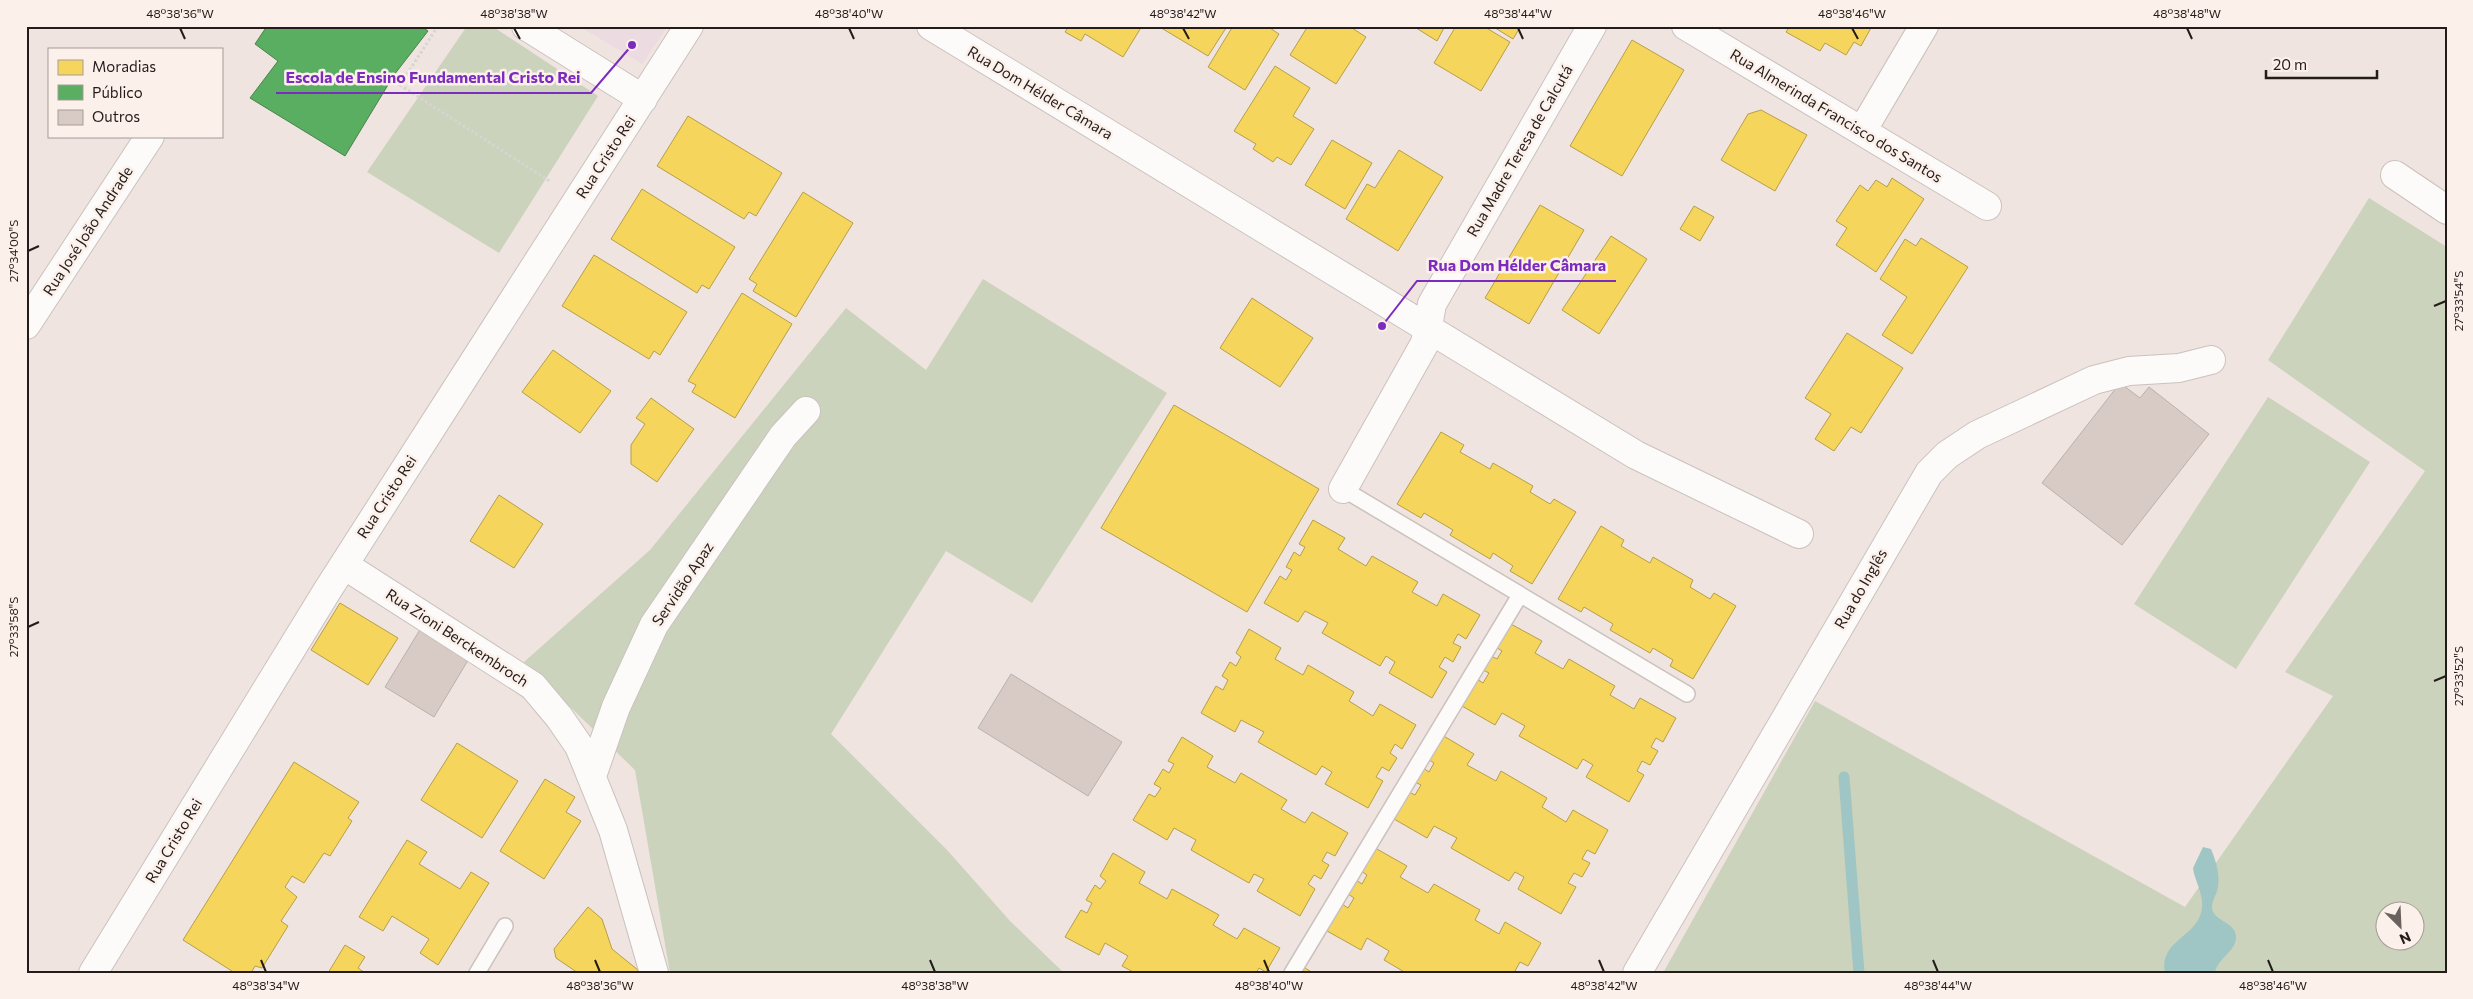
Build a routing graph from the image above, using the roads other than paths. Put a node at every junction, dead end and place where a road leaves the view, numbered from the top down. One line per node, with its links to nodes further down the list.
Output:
1 (526, 26): 7 (street)
2 (688, 26): 7 (street, Rua Cristo Rei)
3 (931, 26): 14 (street, Rua Dom Hélder Câmara)
4 (1592, 26): 14 (street, Rua Madre Teresa de Calcutá)
5 (1686, 26): 8 (street, Rua Almerinda Francisco dos Santos)
6 (1924, 26): 8 (street)
7 (643, 99): 19 (street, Rua Cristo Rei)
8 (1862, 131): 11 (street, Rua Almerinda Francisco dos Santos)
9 (149, 138): 13 (street, Rua José João Andrade)
10 (2395, 175): 12 (street)
11 (1987, 206)
12 (2447, 210)
13 (26, 325)
14 (1426, 327): 17 (street, Rua Madre Teresa de Calcutá); 18 (street, Rua Dom Hélder Câmara)
15 (2211, 360): 28 (street, Rua do Inglês)
16 (806, 411): 22 (street, Servidão Apaz)
17 (1343, 489): 20 (lane)
18 (1799, 534)
19 (344, 565): 22 (street, Rua Zioni Berckembroch); 24 (street, Rua Cristo Rei)
20 (1520, 595): 21 (lane); 27 (lane)
21 (1687, 694)
22 (592, 776): 26 (street, Rua Zioni Berckembroch)
23 (505, 926): 25 (lane)
24 (93, 973)
25 (477, 973)
26 (654, 973)
27 (1292, 973)
28 (1637, 973)

